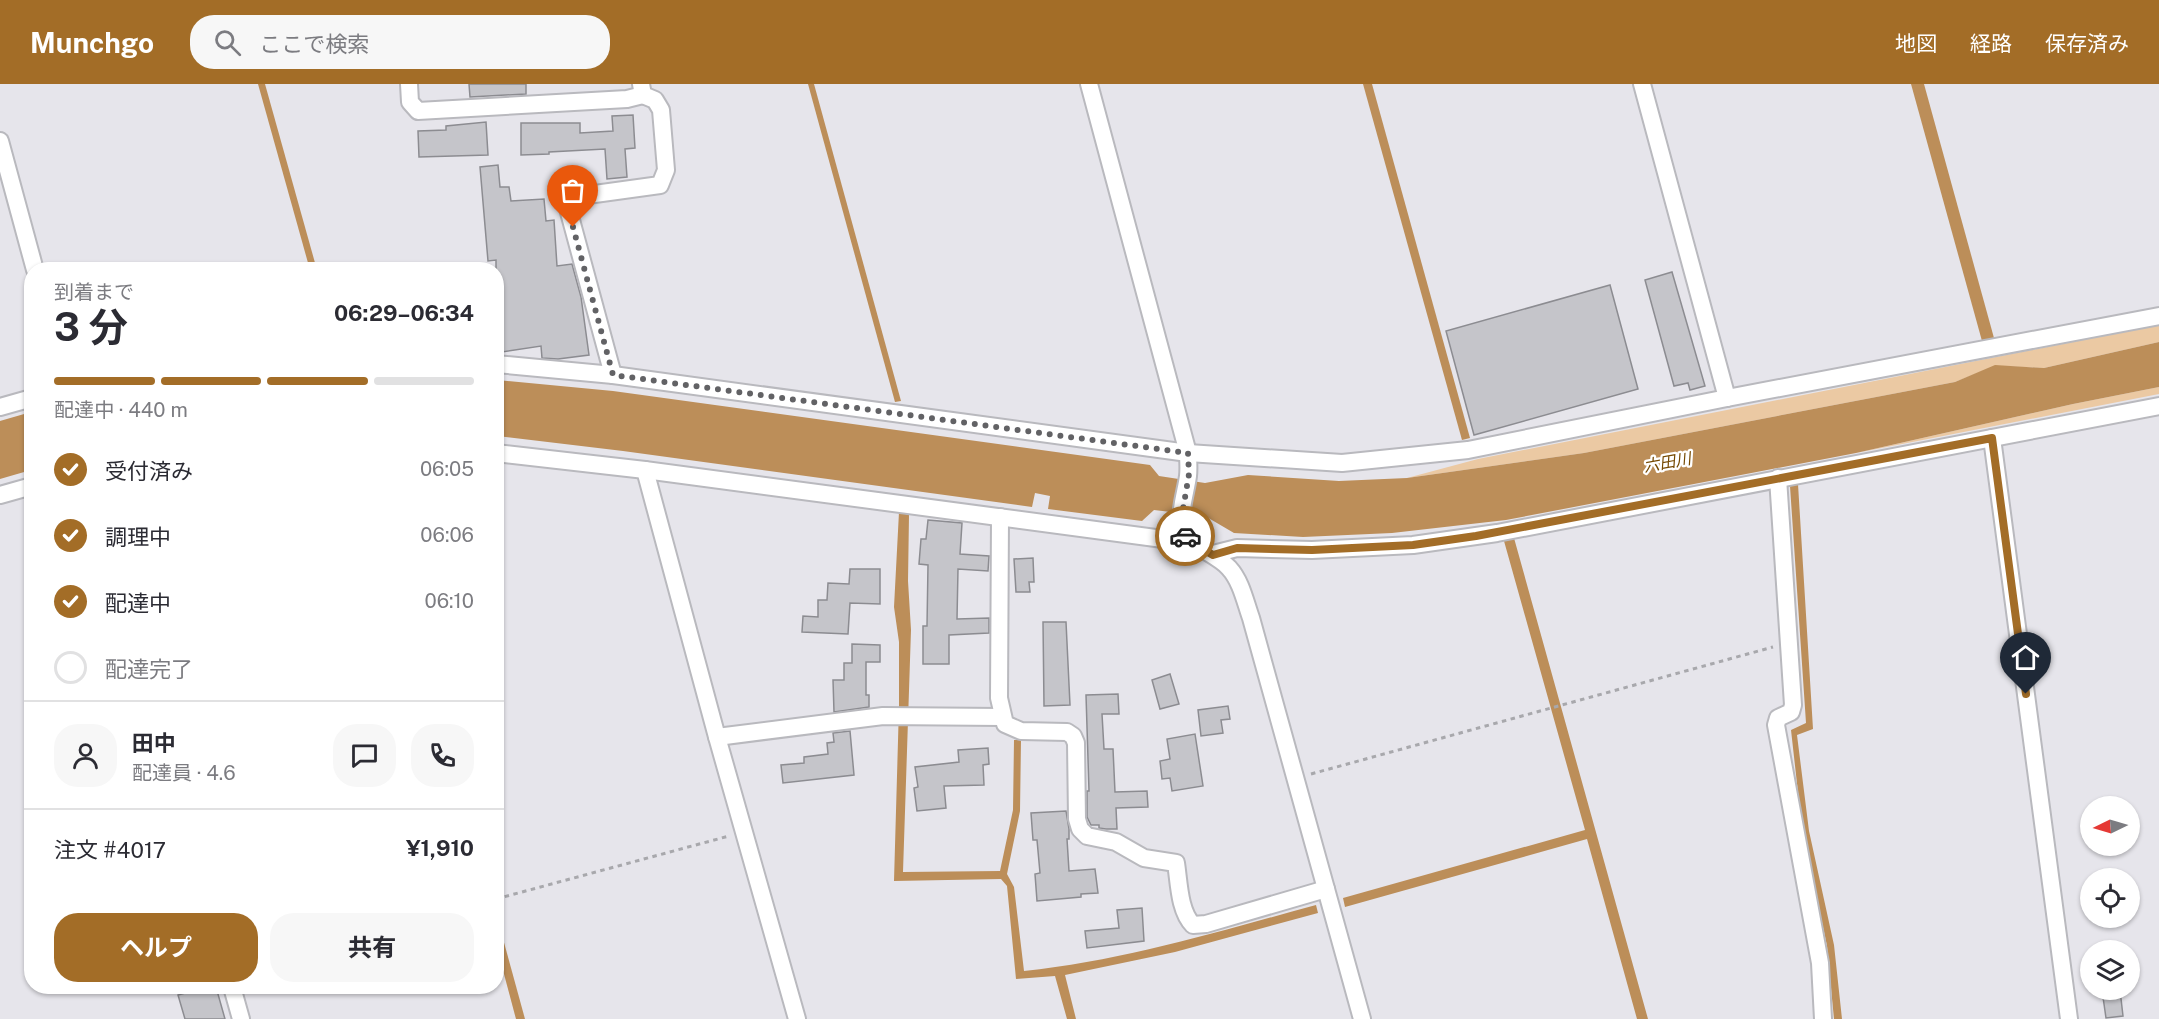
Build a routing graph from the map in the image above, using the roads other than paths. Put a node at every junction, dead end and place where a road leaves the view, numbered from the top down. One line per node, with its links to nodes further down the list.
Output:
1 (409, 84): 4 (street)
2 (1089, 84): 15 (street)
3 (1642, 84): 10 (street)
4 (642, 89): 9 (street)
5 (0, 141): 6 (street)
6 (33, 262)
7 (2159, 316): 10 (street)
8 (504, 365): 9 (street)
9 (613, 375): 15 (street)
10 (1728, 398): 15 (street)
11 (24, 400): 13 (street)
12 (2159, 406): 14 (street)
13 (0, 407)
14 (1992, 438): 18 (street); 32 (street)
15 (1188, 453): 22 (street)
16 (504, 454): 17 (street)
17 (645, 470): 21 (street); 25 (street)
18 (1778, 478): 23 (street); 31 (street)
19 (24, 488): 20 (street)
20 (0, 495)
21 (1000, 517): 22 (street); 24 (street)
22 (1184, 529): 23 (street)
23 (1213, 555): 26 (street)
24 (1002, 717): 25 (street); 26 (street)
25 (717, 737): 29 (street)
26 (1326, 889): 30 (street)
27 (234, 994): 28 (street)
28 (241, 1019)
29 (796, 1019)
30 (1362, 1019)
31 (1823, 1019)
32 (2069, 1019)

